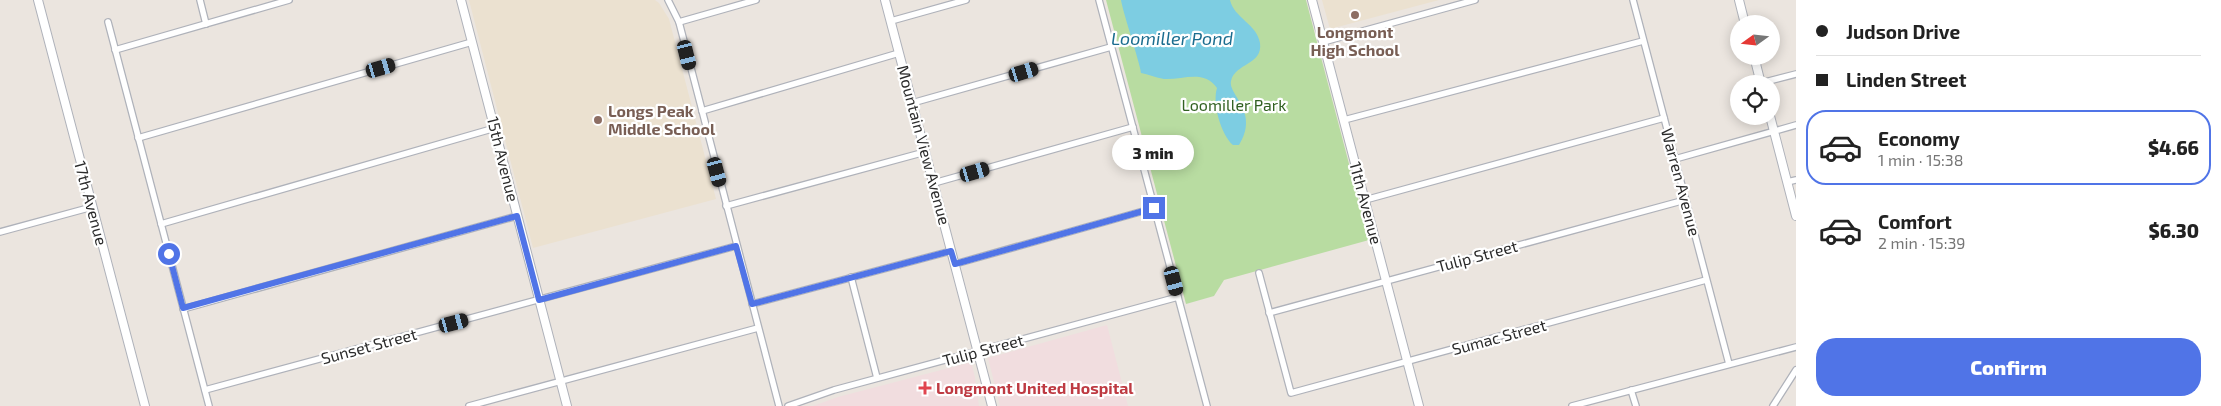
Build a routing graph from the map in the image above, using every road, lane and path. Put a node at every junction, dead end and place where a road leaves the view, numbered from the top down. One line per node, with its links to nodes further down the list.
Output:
1 (38, 0): 45 (street, 17th Avenue)
2 (200, 0): 18 (street)
3 (289, 0): 18 (street)
4 (462, 0): 20 (street, 15th Avenue)
5 (668, 0): 17 (street)
6 (756, 0): 17 (street)
7 (885, 0): 15 (street, Mountain View Avenue)
8 (966, 0): 15 (street)
9 (1099, 0): 22 (street)
10 (1312, 0): 21 (street, 11th Avenue)
11 (1475, 0): 21 (street)
12 (1632, 0): 19 (street, Warren Avenue)
13 (1739, 0): 14 (street)
14 (1743, 15)
15 (891, 21): 24 (street, Mountain View Avenue)
16 (108, 22): 23 (street)
17 (679, 22): 28 (street)
18 (206, 24): 23 (street)
19 (1643, 41): 29 (street, Warren Avenue); 30 (street)
20 (472, 42): 33 (street, 15th Avenue); 36 (street)
21 (1323, 42): 30 (street, 11th Avenue)
22 (1112, 47): 27 (street); 34 (street)
23 (115, 50): 36 (street)
24 (899, 53): 27 (street, Mountain View Avenue); 28 (street)
25 (1796, 74): 26 (street)
26 (1780, 78)
27 (912, 103): 37 (street, Mountain View Avenue)
28 (702, 111): 44 (street)
29 (1664, 118): 38 (street, Warren Avenue); 42 (street)
30 (1344, 120): 42 (street, 11th Avenue)
31 (1772, 125): 35 (street)
32 (1796, 125): 35 (street)
33 (495, 128): 47 (street, 15th Avenue); 49 (street)
34 (1133, 128): 41 (street); 46 (street)
35 (1774, 131): 38 (street); 40 (street)
36 (138, 138): 49 (street)
37 (926, 152): 41 (street, Mountain View Avenue); 44 (street)
38 (1674, 159): 43 (street, Warren Avenue)
39 (1796, 180): 40 (street)
40 (1787, 182): 48 (street)
41 (934, 183): 52 (street, Mountain View Avenue)
42 (1365, 200): 57 (street, 11th Avenue)
43 (1685, 200): 56 (street, Warren Avenue); 57 (street, Tulip Street)
44 (726, 206): 51 (street)
45 (92, 207): 50 (street); 73 (street, 17th Avenue)
46 (1154, 208): 53 (street); 58 (street)
47 (517, 216): 59 (street, 15th Avenue); 61 (street)
48 (1796, 216)
49 (161, 224): 61 (street)
50 (0, 232)
51 (736, 246): 59 (street, Sunset Street); 60 (street)
52 (951, 251): 53 (street, Mountain View Avenue); 55 (street)
53 (955, 264): 65 (street, Mountain View Avenue)
54 (1258, 273): 62 (street)
55 (851, 277): 60 (street); 69 (street)
56 (1706, 280): 66 (street, Sumac Street); 67 (street, Warren Avenue)
57 (1386, 281): 62 (street, Tulip Street); 66 (street, 11th Avenue)
58 (1178, 297): 65 (street, Tulip Street); 80 (street)
59 (539, 300): 70 (street, 15th Avenue); 71 (street, Sunset Street)
60 (752, 304): 63 (street)
61 (183, 308): 71 (street)
62 (1269, 313): 66 (street, Sumac Street)
63 (758, 328): 70 (street); 77 (street)
64 (1796, 347): 67 (street)
65 (978, 352): 69 (street, Tulip Street); 79 (street, Mountain View Avenue)
66 (1407, 361): 81 (street, 11th Avenue)
67 (1728, 364): 72 (street)
68 (1796, 370): 84 (street)
69 (877, 378): 78 (street, Tulip Street)
70 (560, 381): 75 (street); 76 (street, 15th Avenue)
71 (205, 390): 74 (street)
72 (1631, 390): 82 (street); 83 (street)
73 (145, 406)
74 (209, 406)
75 (469, 406)
76 (567, 406)
77 (779, 406)
78 (788, 406)
79 (992, 406)
80 (1207, 406)
81 (1419, 406)
82 (1572, 406)
83 (1636, 406)
84 (1773, 406)

